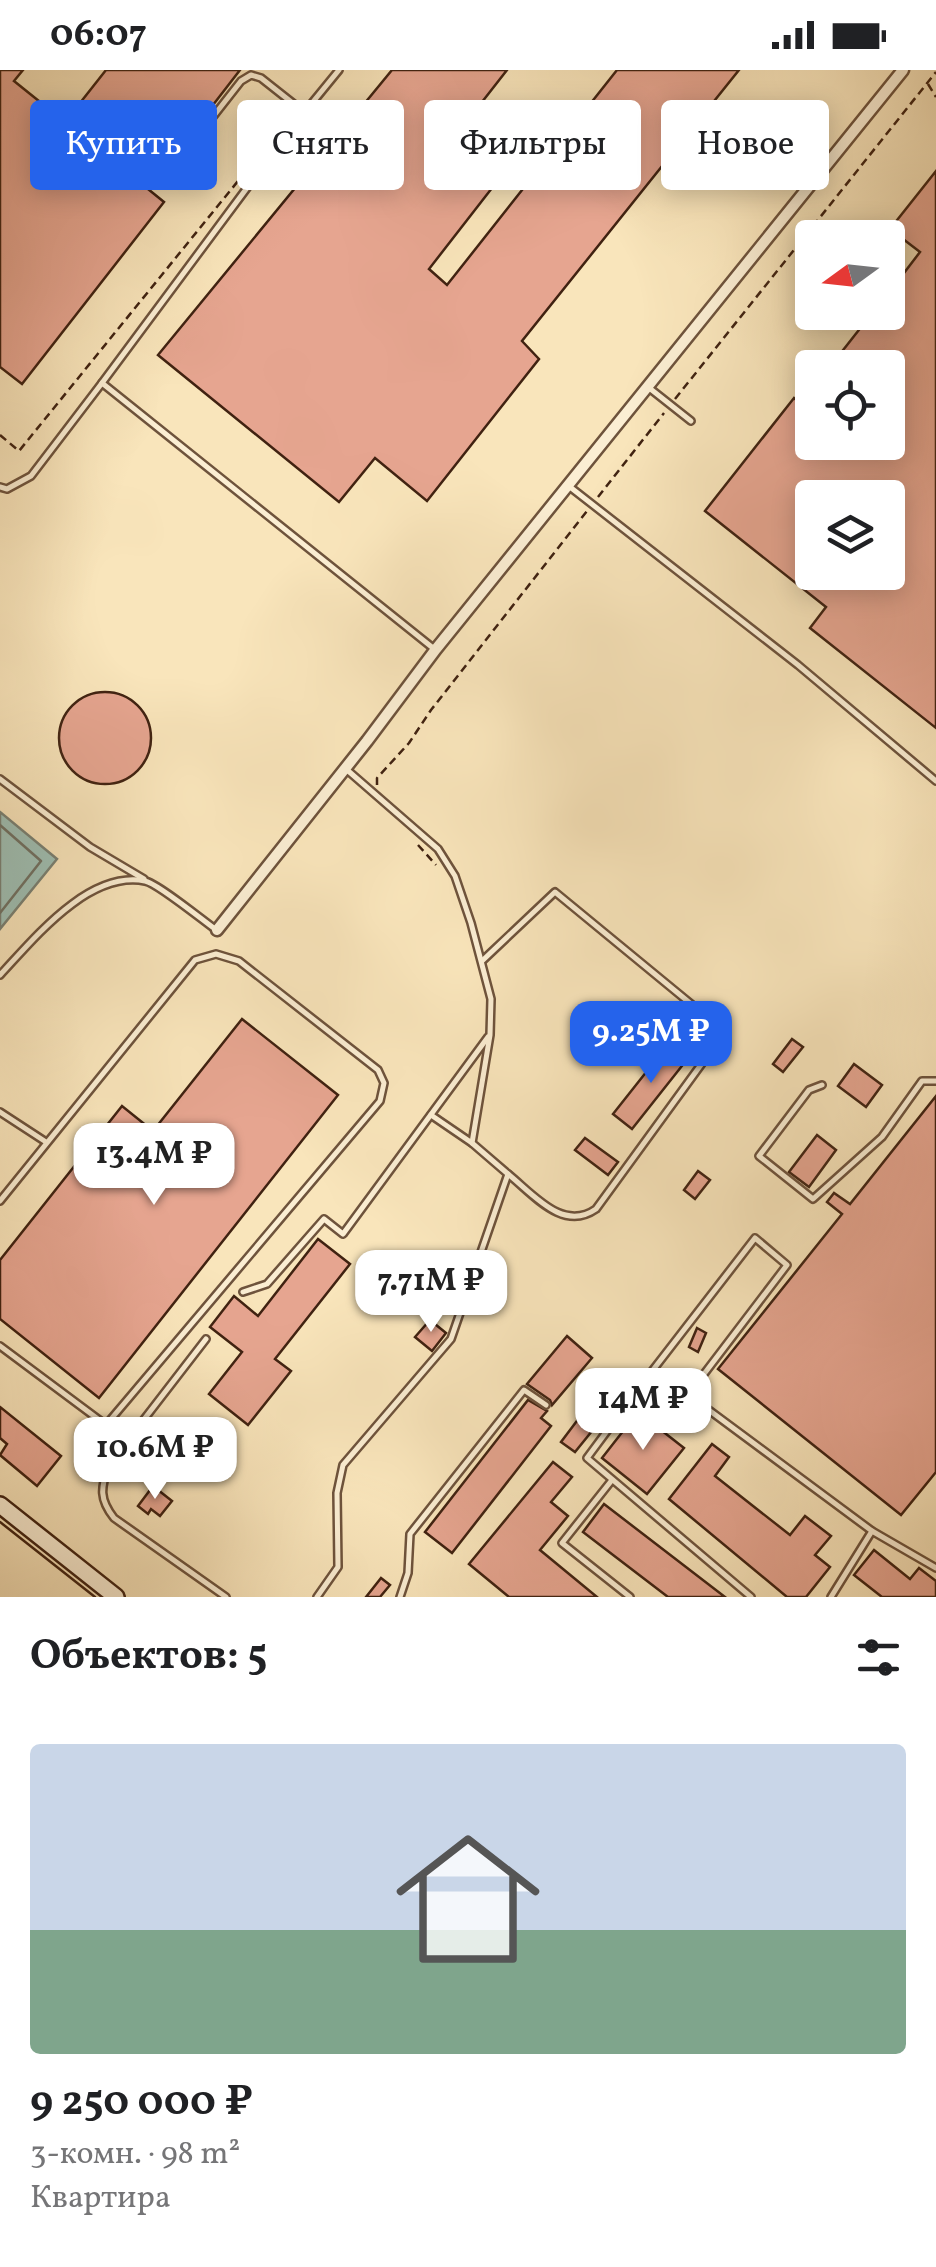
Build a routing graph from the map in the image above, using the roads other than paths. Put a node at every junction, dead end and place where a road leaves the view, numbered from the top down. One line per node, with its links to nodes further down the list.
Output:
1 (339, 70): 4 (lane)
2 (903, 70): 8 (street)
3 (289, 100): 5 (lane)
4 (314, 100)
5 (217, 112)
6 (246, 190): 7 (lane)
7 (102, 383): 11 (lane); 12 (lane)
8 (648, 386): 9 (lane); 10 (street)
9 (690, 421)
10 (568, 486): 12 (street); 15 (lane)
11 (0, 488)
12 (436, 650): 13 (street)
13 (346, 769): 17 (street); 18 (lane)
14 (0, 779): 16 (lane)
15 (936, 780)
16 (146, 880): 17 (lane); 19 (lane)
17 (217, 930)
18 (482, 961): 20 (lane); 27 (lane)
19 (0, 975)
20 (490, 1035): 24 (lane); 26 (lane)
21 (936, 1080): 22 (lane)
22 (822, 1085)
23 (0, 1112): 25 (lane)
24 (431, 1114): 26 (lane); 29 (lane)
25 (46, 1142): 28 (lane); 31 (lane)
26 (472, 1144): 27 (lane)
27 (508, 1174): 41 (lane)
28 (0, 1201)
29 (243, 1292)
30 (206, 1339): 40 (lane)
31 (0, 1346)
32 (704, 1374): 33 (lane)
33 (639, 1388): 35 (lane); 37 (lane)
34 (546, 1406): 42 (lane)
35 (612, 1480): 43 (lane); 44 (lane)
36 (0, 1505): 39 (main road)
37 (872, 1531): 38 (lane); 45 (lane)
38 (936, 1568)
39 (116, 1597)
40 (226, 1597)
41 (317, 1597)
42 (400, 1597)
43 (630, 1597)
44 (751, 1597)
45 (831, 1597)

